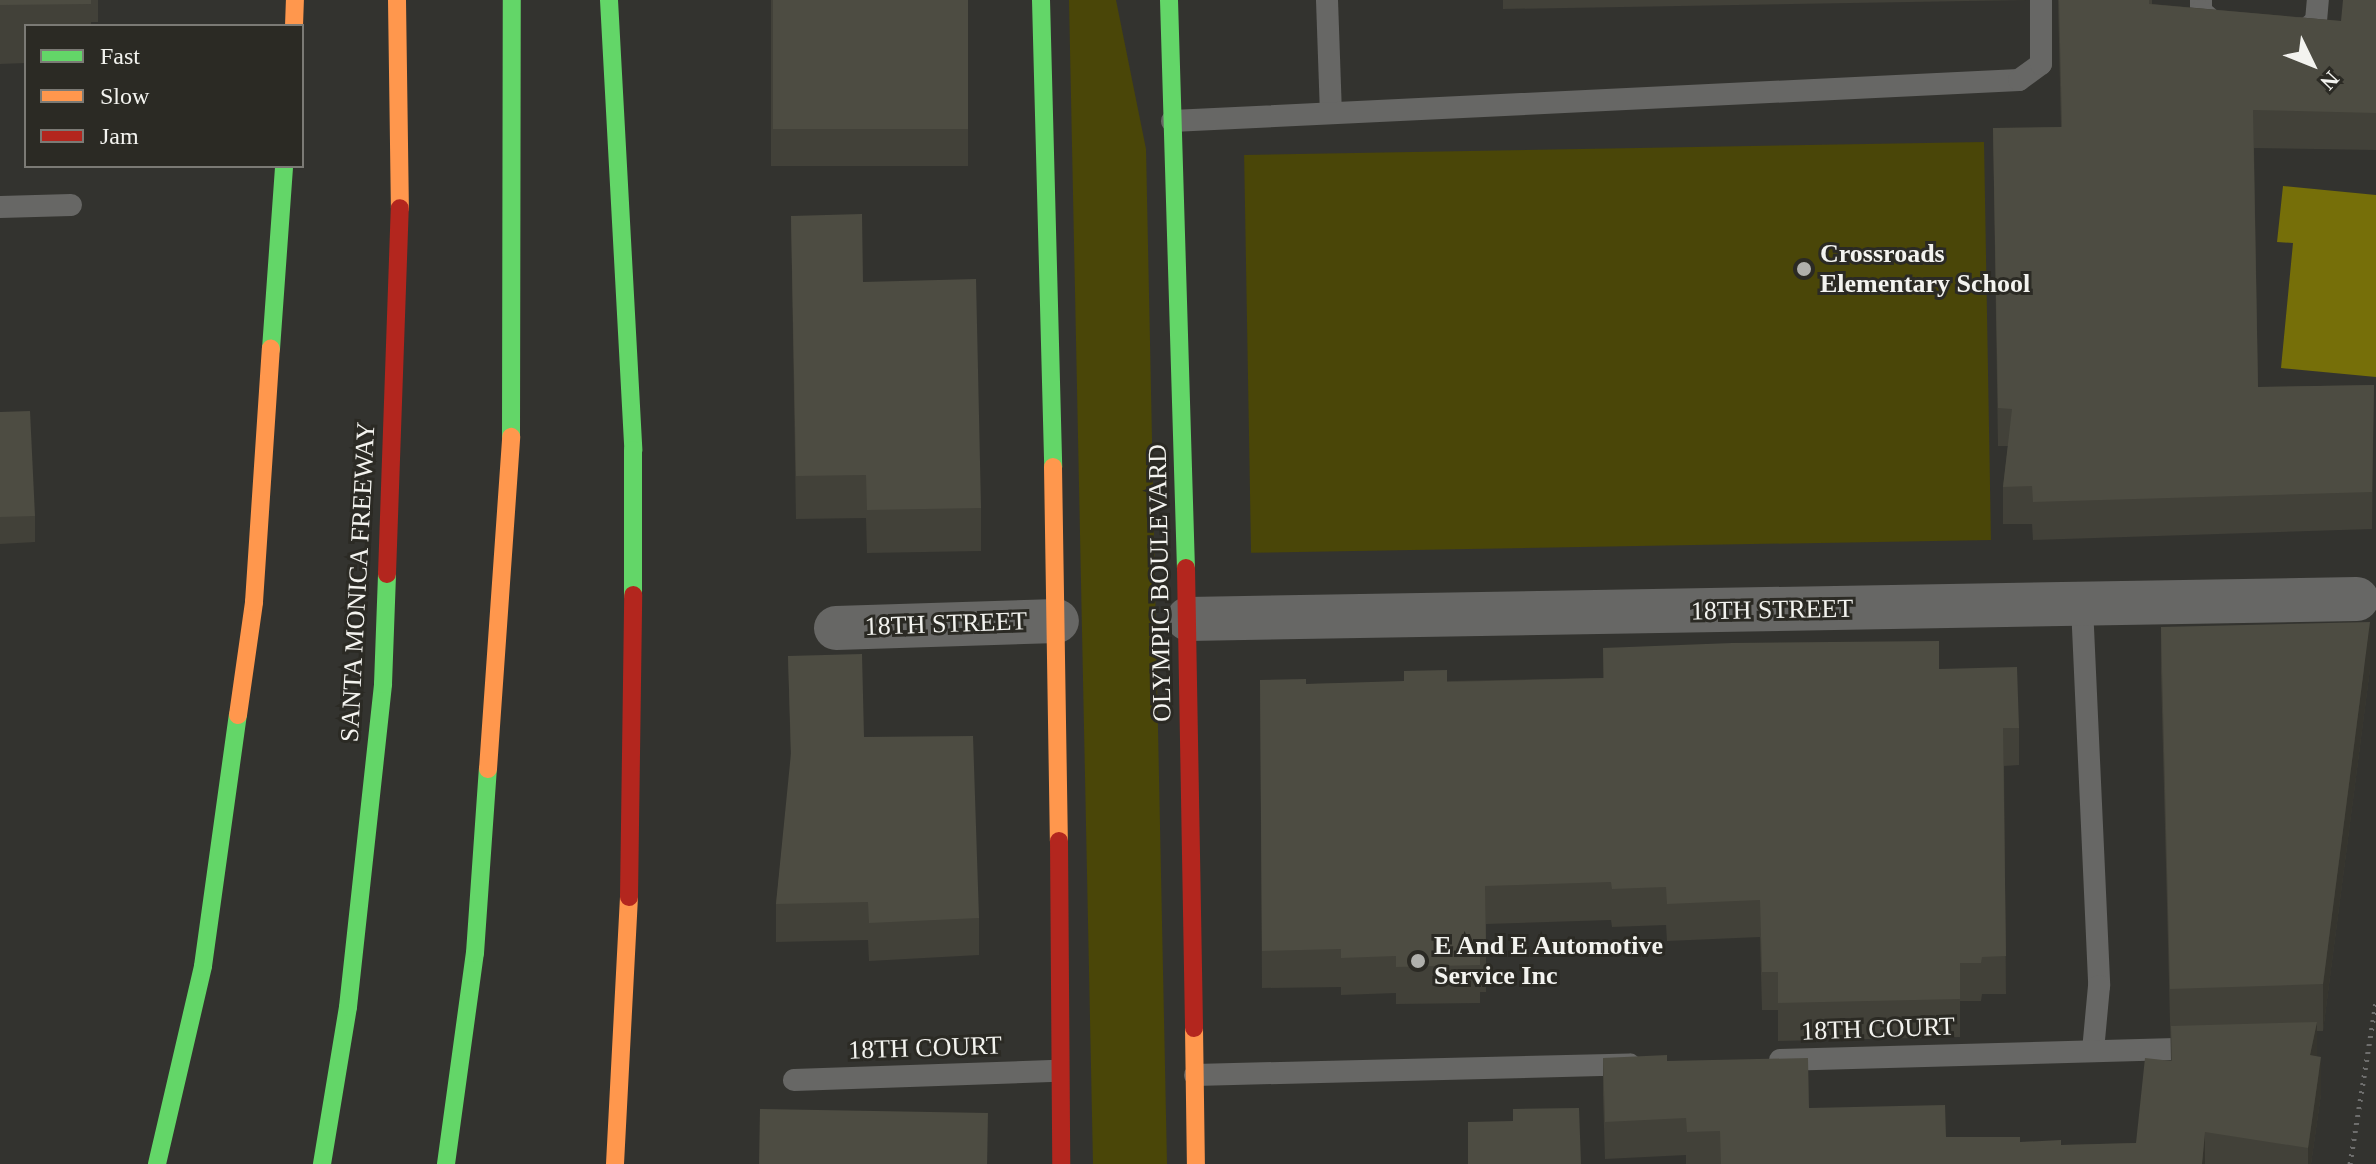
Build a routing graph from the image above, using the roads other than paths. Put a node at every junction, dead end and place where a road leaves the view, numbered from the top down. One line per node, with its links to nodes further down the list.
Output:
1 (295, 0): 11 (main road)
2 (397, 0): 32 (main road, SANTA MONICA FREEWAY)
3 (512, 0): 33 (main road)
4 (609, 0): 34 (main road)
5 (1041, 0): 22 (main road)
6 (1169, 0): 15 (main road, OLYMPIC BOULEVARD)
7 (1327, 0): 14 (lane)
8 (2041, 0): 14 (lane)
9 (2201, 0): 12 (lane)
10 (2318, 0): 13 (lane)
11 (294, 24)
12 (2245, 25)
13 (2276, 27)
14 (1331, 112): 15 (lane)
15 (1172, 121): 21 (main road, OLYMPIC BOULEVARD)
16 (284, 168): 31 (main road)
17 (71, 205): 18 (lane)
18 (0, 207)
19 (2366, 590): 20 (street, 18TH STREET)
20 (2082, 606): 21 (street, 18TH STREET); 25 (lane)
21 (1188, 619): 29 (main road, OLYMPIC BOULEVARD)
22 (1057, 621): 23 (street, 18TH STREET); 28 (main road)
23 (836, 628)
24 (2231, 1047): 25 (lane, 18TH COURT)
25 (2093, 1051): 26 (lane, 18TH COURT)
26 (1758, 1061)
27 (1646, 1064): 29 (lane)
28 (1058, 1071): 30 (lane, 18TH COURT); 35 (main road)
29 (1195, 1075): 36 (main road, OLYMPIC BOULEVARD)
30 (794, 1080)
31 (157, 1164)
32 (322, 1164)
33 (446, 1164)
34 (615, 1164)
35 (1061, 1164)
36 (1196, 1164)

